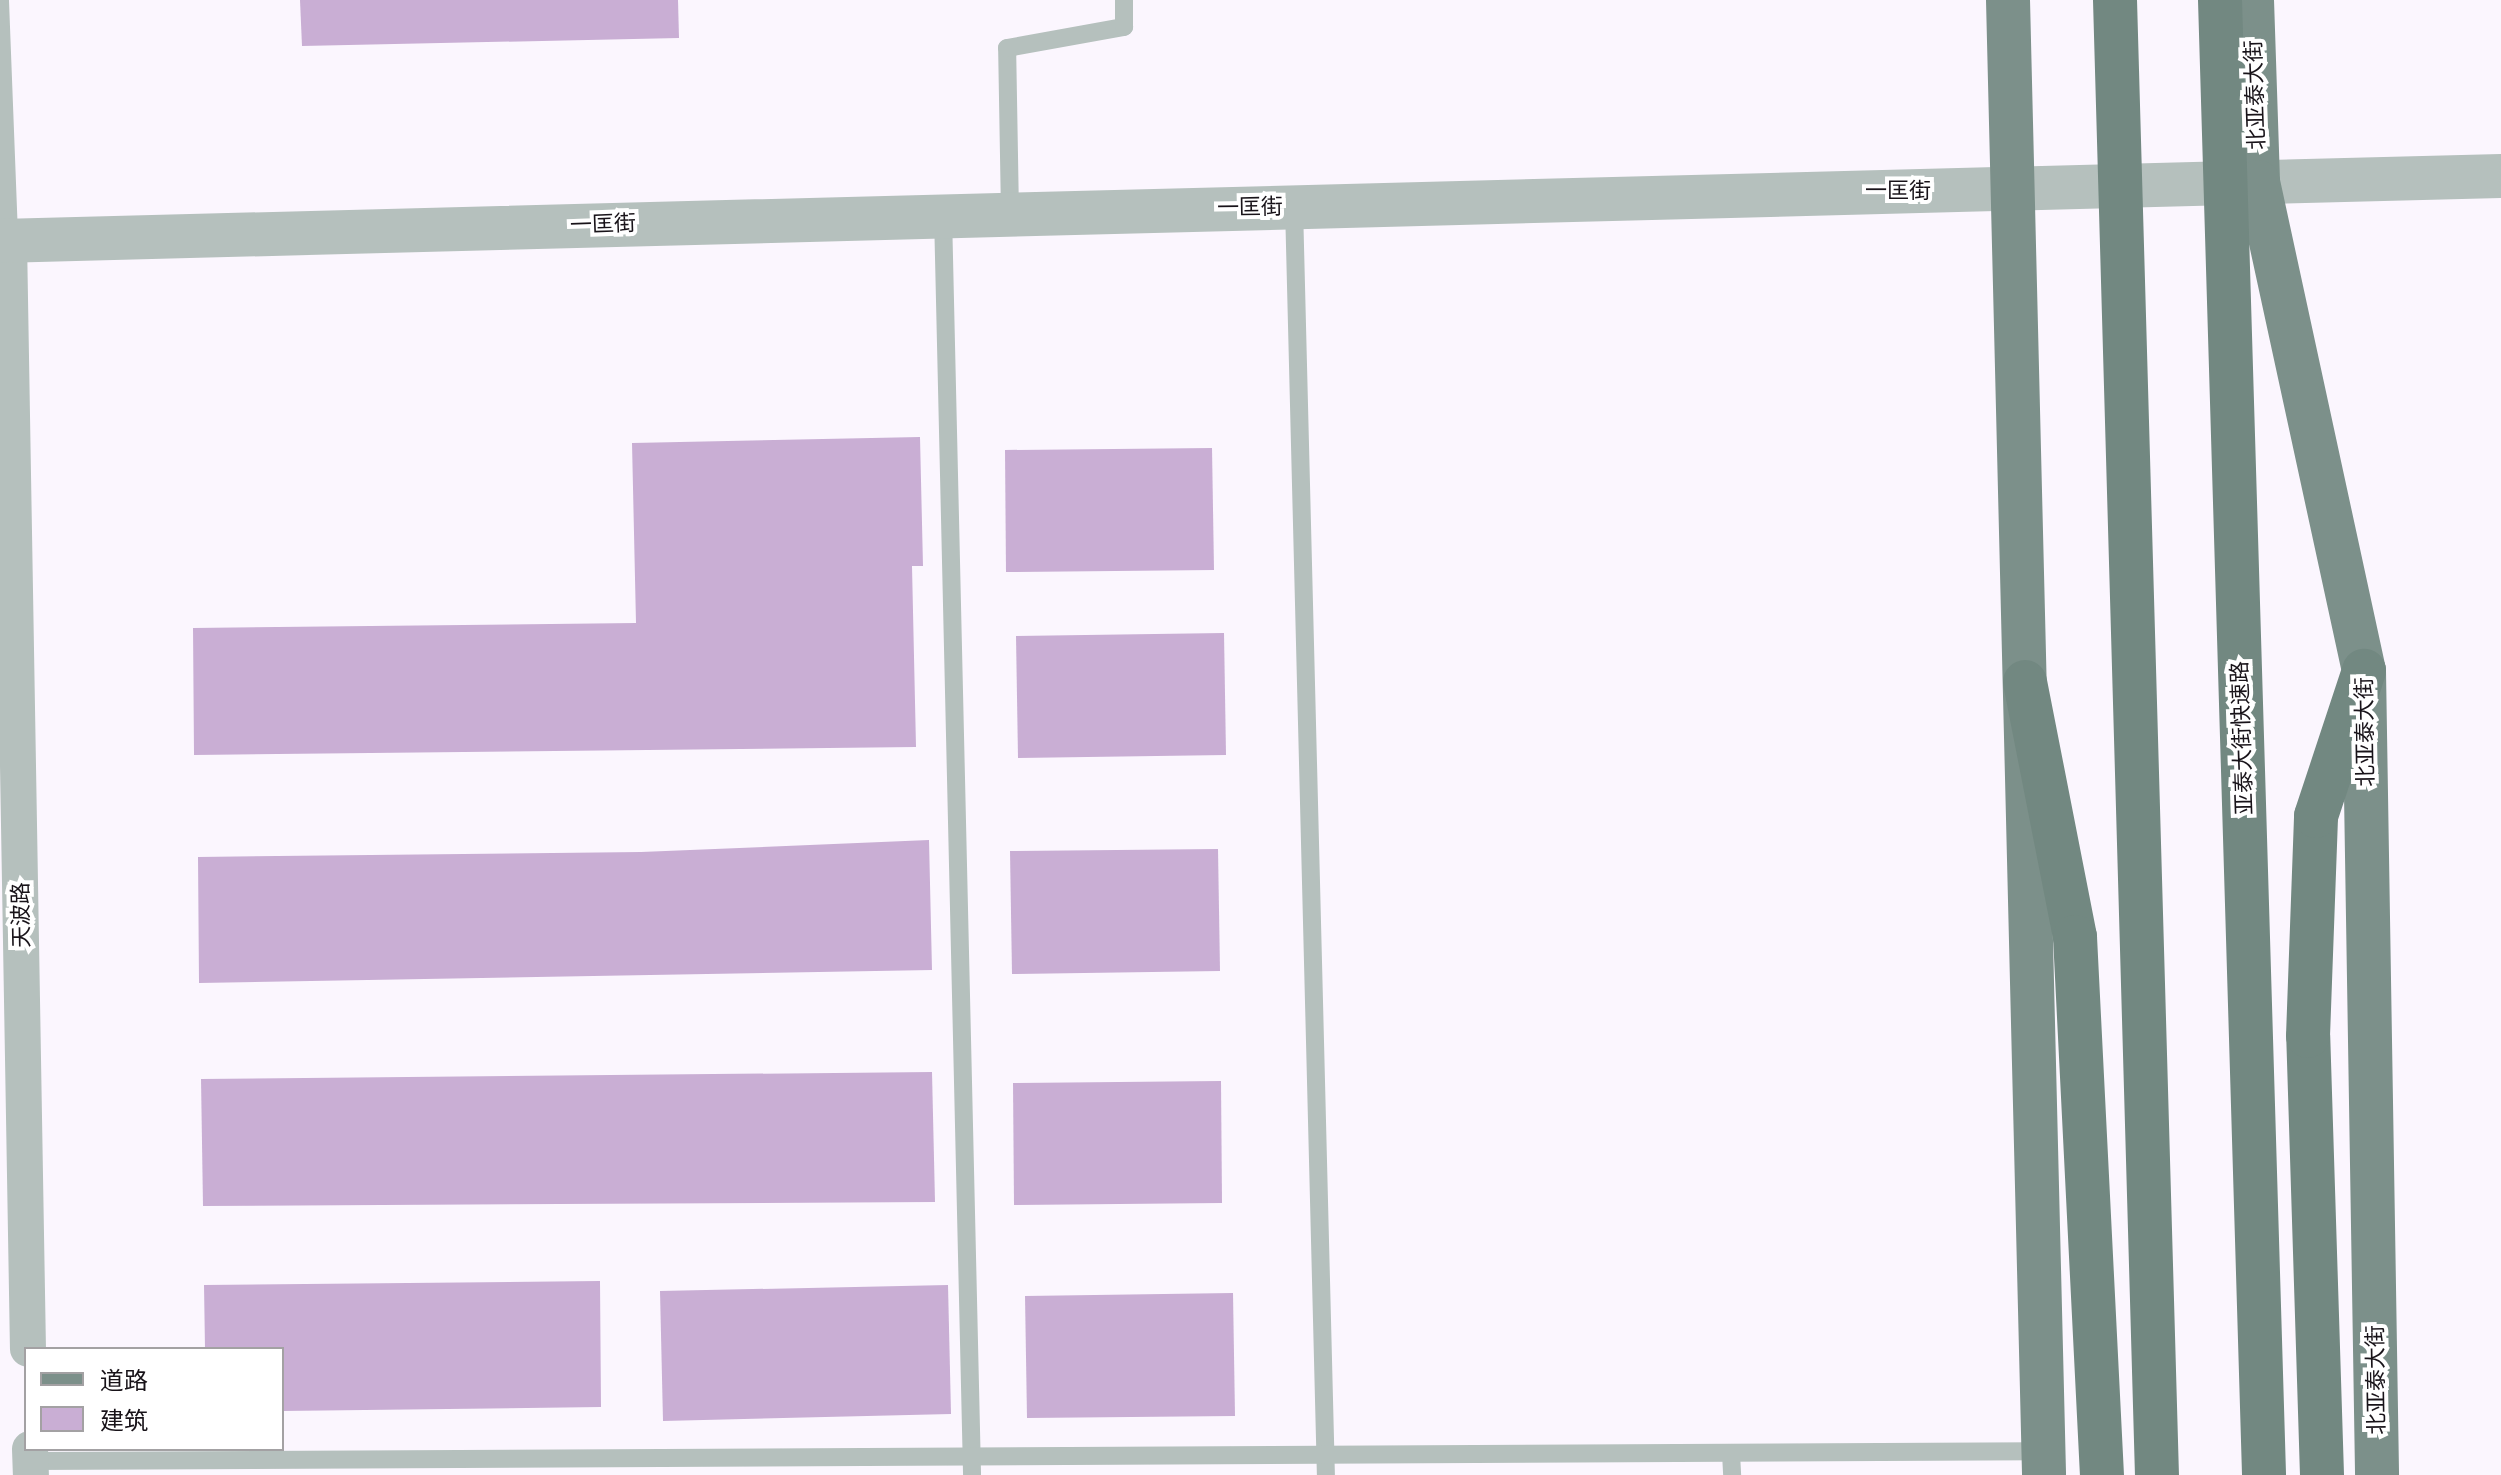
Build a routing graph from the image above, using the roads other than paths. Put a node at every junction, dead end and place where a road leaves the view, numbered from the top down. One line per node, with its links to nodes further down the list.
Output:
1 (1124, 0): 11 (lane)
2 (2008, 0): 9 (main road)
3 (2115, 0): 25 (highway)
4 (2220, 0): 26 (highway, 亚泰大街快速路)
5 (2252, 0): 8 (main road, 北亚泰大街)
6 (0, 1): 13 (lane)
7 (2501, 176): 8 (street, 一匡街)
8 (2258, 182): 9 (street, 一匡街); 14 (main road, 北亚泰大街)
9 (2012, 190): 10 (street, 一匡街); 15 (main road)
10 (1294, 206): 11 (street, 一匡街); 18 (lane)
11 (1010, 213): 12 (street, 一匡街)
12 (943, 214): 13 (street, 一匡街); 21 (lane)
13 (4, 241): 16 (street, 天波路)
14 (2364, 671): 27 (highway); 28 (main road, 北亚泰大街)
15 (2025, 682): 20 (main road); 24 (highway)
16 (28, 1347)
17 (1731, 1453): 18 (lane); 20 (lane); 23 (lane)
18 (1325, 1455): 21 (lane); 22 (lane)
19 (30, 1462): 21 (lane)
20 (2044, 1463)
21 (972, 1467)
22 (1326, 1475)
23 (1732, 1475)
24 (2102, 1475)
25 (2157, 1475)
26 (2264, 1475)
27 (2322, 1475)
28 (2377, 1475)

